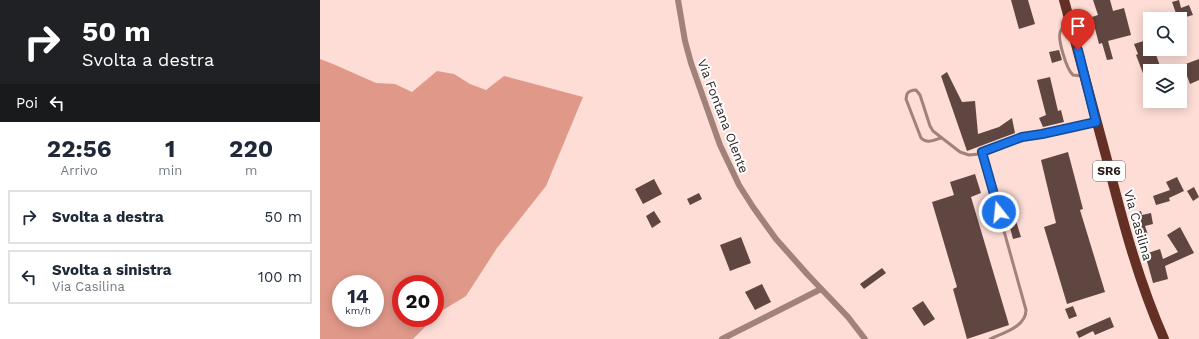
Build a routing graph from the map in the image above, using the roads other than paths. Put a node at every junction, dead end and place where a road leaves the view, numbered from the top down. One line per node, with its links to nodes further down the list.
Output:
1 (678, 0): 8 (street, Via Fontana Olente)
2 (1064, 0): 3 (main road, Via Casilina / SR6)
3 (1071, 24): 4 (main road, Via Casilina / SR6); 4 (lane)
4 (1084, 76): 5 (main road, Via Casilina / SR6)
5 (1096, 122): 7 (lane); 12 (main road, Via Casilina / SR6)
6 (941, 138): 6 (lane); 7 (lane)
7 (982, 152): 11 (lane)
8 (821, 289): 9 (street); 10 (street, Via Fontana Olente)
9 (722, 339)
10 (865, 339)
11 (990, 339)
12 (1164, 339)

